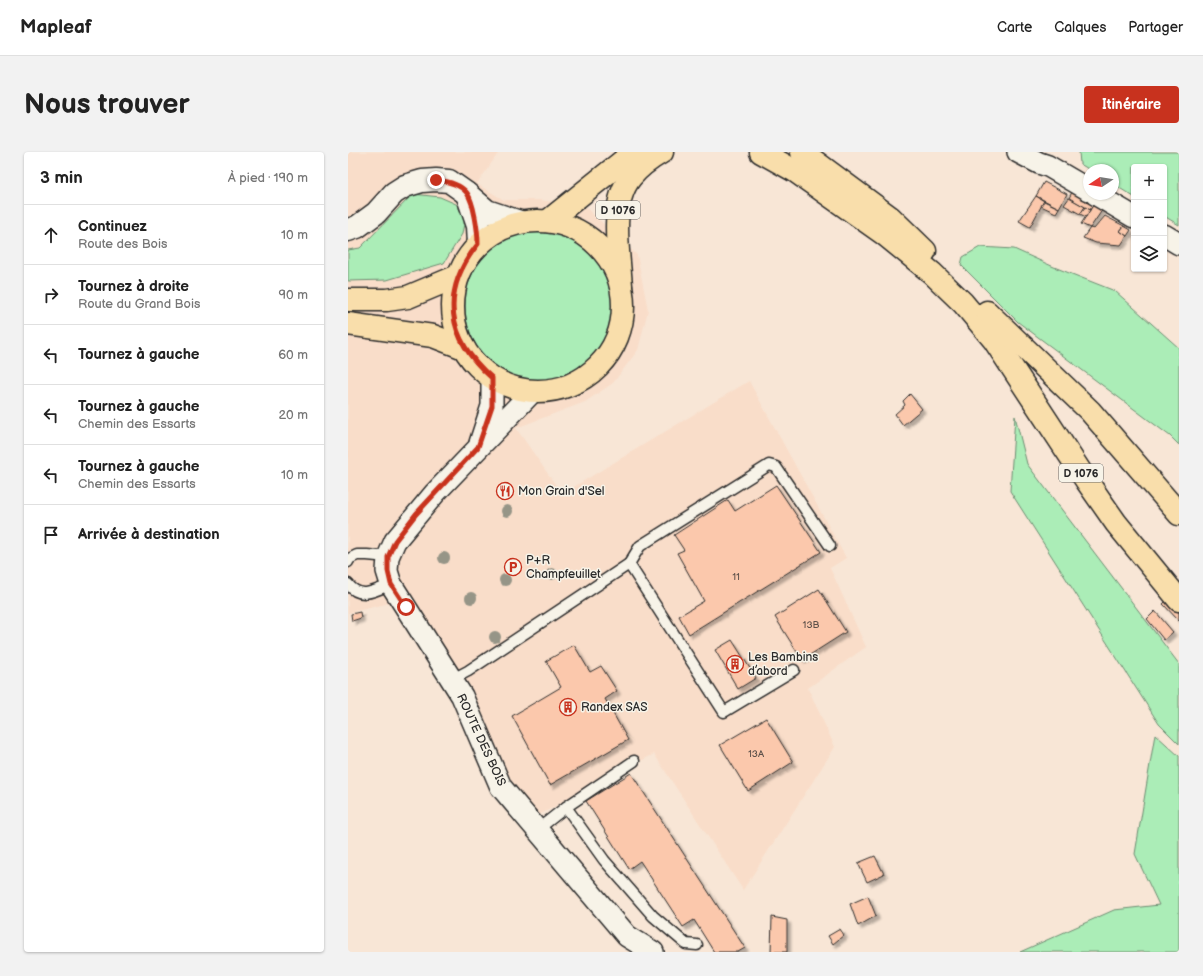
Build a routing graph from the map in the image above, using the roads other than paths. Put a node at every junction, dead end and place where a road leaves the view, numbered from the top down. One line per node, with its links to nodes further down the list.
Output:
1 (634, 152): 11 (main road, D 1076)
2 (662, 152): 18 (main road, D 1076)
3 (761, 152): 32 (main road, D 1076)
4 (802, 152): 25 (main road)
5 (1018, 152): 6 (street)
6 (1053, 159): 7 (street)
7 (1083, 185)
8 (466, 192): 12 (street); 13 (street); 15 (street)
9 (1105, 200): 10 (street)
10 (1131, 215)
11 (548, 221): 12 (main road); 18 (main road)
12 (520, 222): 15 (main road)
13 (348, 230)
14 (1166, 236): 16 (street)
15 (478, 244): 17 (main road)
16 (1179, 244)
17 (458, 276): 19 (main road); 21 (main road)
18 (621, 286): 23 (main road)
19 (348, 300)
20 (348, 324): 21 (main road)
21 (464, 348): 22 (main road)
22 (492, 378): 23 (main road); 24 (street)
23 (533, 391): 24 (street)
24 (478, 447): 27 (street)
25 (1179, 514)
26 (830, 546): 29 (lane)
27 (388, 557): 28 (lane); 31 (street)
28 (348, 562)
29 (629, 564): 33 (lane); 34 (lane)
30 (348, 584): 31 (lane)
31 (391, 584): 34 (street, ROUTE DES BOIS)
32 (1179, 600)
33 (794, 670)
34 (451, 680): 37 (street, ROUTE DES BOIS)
35 (634, 761): 36 (lane)
36 (566, 807): 37 (lane); 38 (lane)
37 (537, 830): 39 (street, ROUTE DES BOIS)
38 (697, 945)
39 (653, 952)

